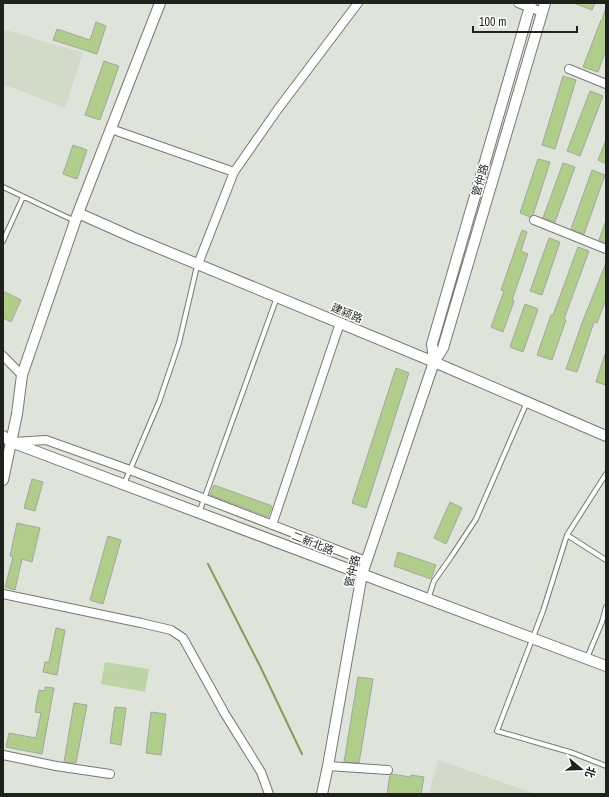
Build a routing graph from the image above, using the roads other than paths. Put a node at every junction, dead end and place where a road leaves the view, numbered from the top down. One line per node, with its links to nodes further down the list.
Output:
1 (160, 3): 8 (street)
2 (358, 3): 9 (street)
3 (518, 3): 4 (street)
4 (530, 5): 5 (street); 20 (street, 管仲路)
5 (543, 8): 20 (street, 管仲路)
6 (569, 69): 7 (street)
7 (606, 84)
8 (111, 129): 9 (street); 12 (street)
9 (234, 172): 16 (street)
10 (3, 187): 11 (lane)
11 (23, 197): 12 (lane); 14 (lane)
12 (77, 217): 16 (street, 建颍路); 21 (street)
13 (534, 220): 15 (street)
14 (3, 241)
15 (606, 249)
16 (198, 264): 17 (street, 建颍路); 25 (lane)
17 (277, 297): 18 (street, 建颍路); 29 (lane)
18 (340, 323): 20 (street, 建颍路); 31 (street)
19 (3, 356): 21 (street)
20 (434, 362): 22 (street, 建颍路); 34 (street, 管仲路)
21 (22, 375): 24 (street)
22 (527, 402): 23 (street, 建颍路); 37 (lane)
23 (606, 436)
24 (7, 439): 25 (street); 27 (street); 28 (street, 二新北路)
25 (130, 470): 28 (lane); 29 (street)
26 (606, 474): 32 (lane)
27 (3, 480)
28 (124, 485): 30 (street, 二新北路)
29 (204, 499): 30 (lane); 31 (street)
30 (199, 513): 35 (street, 二新北路)
31 (272, 525): 34 (street)
32 (567, 534): 33 (lane); 39 (lane)
33 (606, 560)
34 (366, 562): 35 (street, 管仲路)
35 (362, 574): 37 (street, 二新北路); 43 (street, 管仲路)
36 (3, 594): 47 (street)
37 (428, 599): 39 (street, 二新北路)
38 (606, 607): 40 (lane)
39 (533, 638): 40 (street, 二新北路); 44 (lane)
40 (587, 659): 41 (street, 二新北路)
41 (606, 666)
42 (3, 755): 46 (street)
43 (328, 766): 45 (street); 48 (street, 管仲路)
44 (606, 766)
45 (388, 770)
46 (110, 774)
47 (269, 794)
48 (322, 794)

